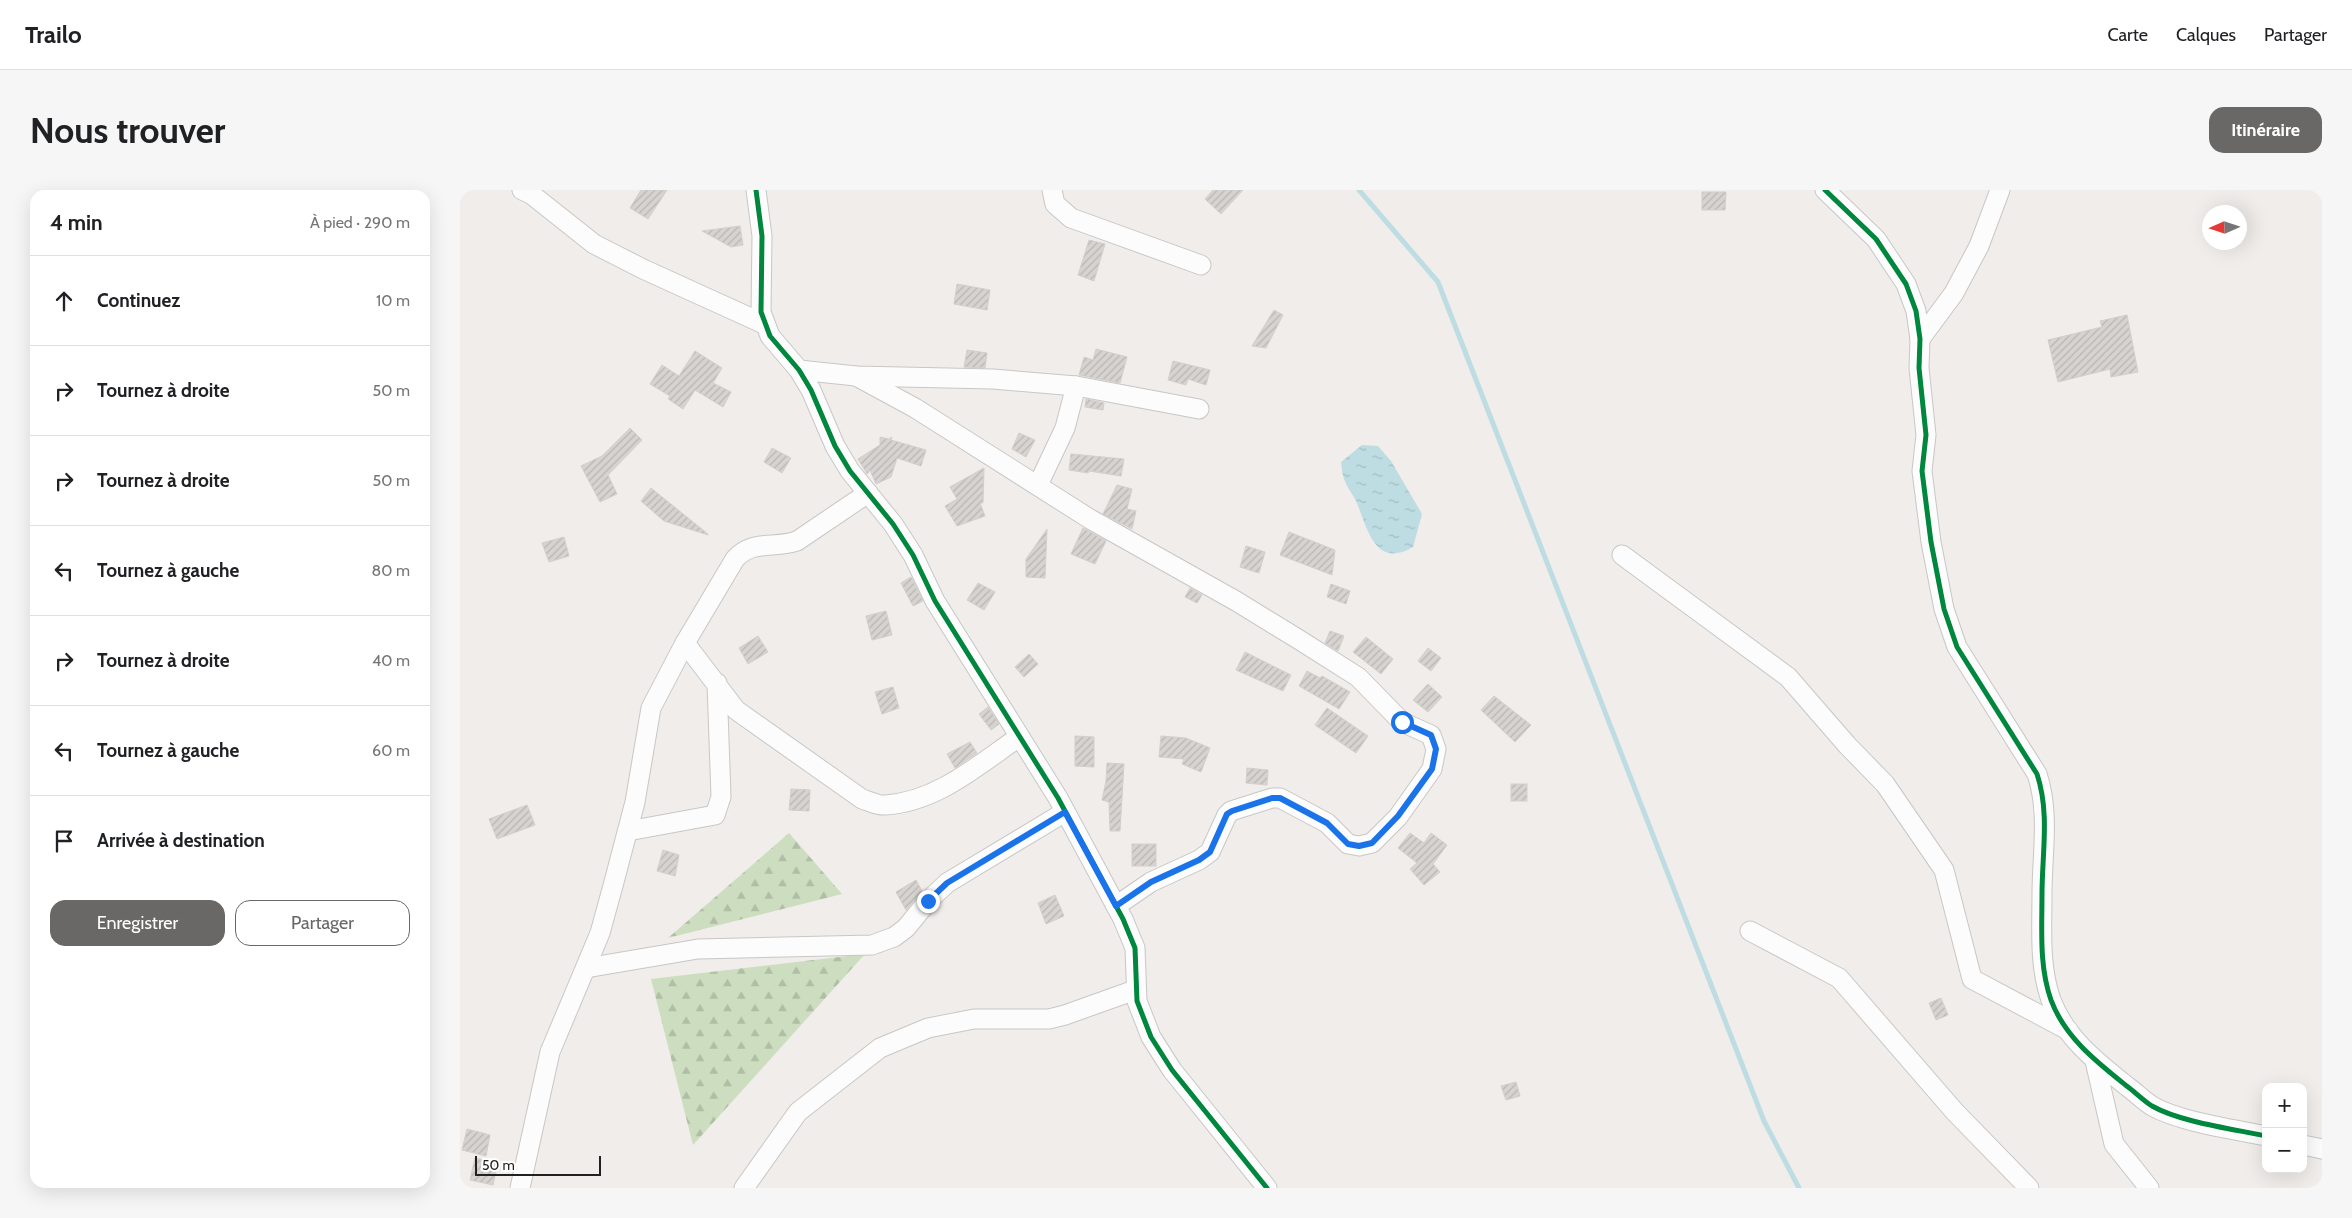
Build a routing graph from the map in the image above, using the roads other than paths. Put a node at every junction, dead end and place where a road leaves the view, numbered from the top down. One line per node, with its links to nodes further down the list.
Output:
1 (522, 190): 7 (street)
2 (756, 190): 7 (street)
3 (1052, 190): 6 (street)
4 (1825, 190): 8 (street)
5 (2000, 190): 8 (street)
6 (1201, 265)
7 (764, 324): 9 (street)
8 (1920, 339): 25 (street)
9 (799, 370): 10 (street); 14 (street)
10 (856, 376): 11 (street); 13 (street)
11 (1076, 386): 12 (street); 13 (street)
12 (1199, 409)
13 (1038, 485): 21 (street)
14 (868, 493): 16 (street); 18 (street)
15 (1622, 555): 25 (street)
16 (684, 643): 17 (street); 20 (street)
17 (717, 683): 18 (street); 20 (street)
18 (1019, 737): 19 (street)
19 (1065, 812): 21 (street); 23 (street)
20 (628, 831): 23 (street)
21 (1116, 906): 24 (street)
22 (1750, 931): 33 (street)
23 (586, 968): 30 (street)
24 (1135, 990): 31 (street); 32 (street)
25 (2069, 1031): 26 (street)
26 (2094, 1061): 27 (street); 34 (street)
27 (2262, 1135)
28 (2307, 1145): 29 (street)
29 (2322, 1149)
30 (520, 1188)
31 (744, 1188)
32 (1267, 1188)
33 (2029, 1188)
34 (2149, 1188)

